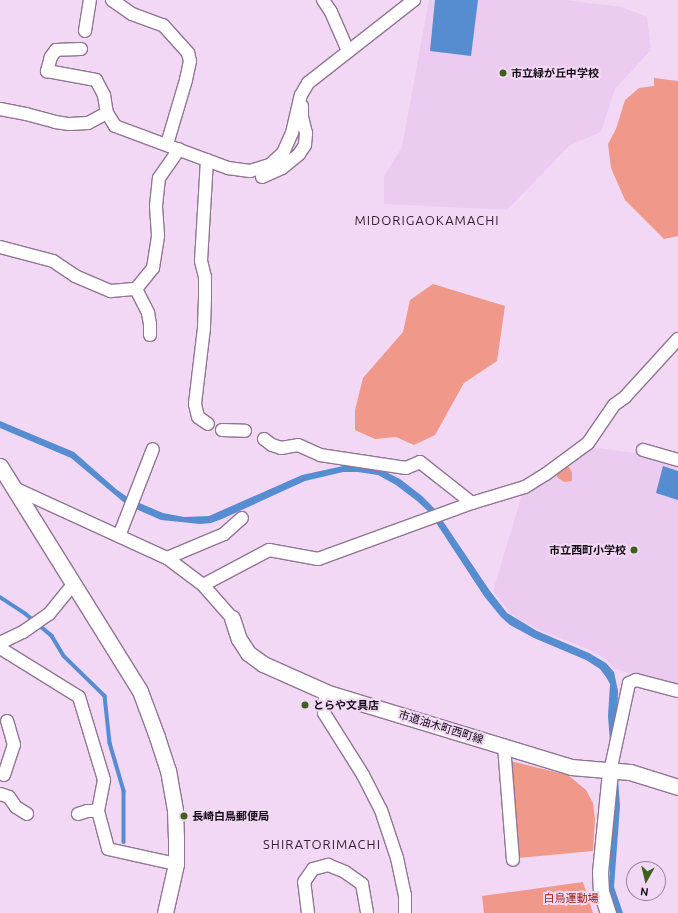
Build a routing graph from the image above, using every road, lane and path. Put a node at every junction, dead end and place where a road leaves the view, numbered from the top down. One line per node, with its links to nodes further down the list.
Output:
1 (90, 0): 5 (street)
2 (112, 0): 11 (street)
3 (323, 0): 7 (street)
4 (414, 0): 7 (street)
5 (85, 32)
6 (81, 49): 10 (street)
7 (348, 51): 8 (street)
8 (301, 95): 13 (street); 14 (street)
9 (0, 109): 10 (street)
10 (108, 113): 11 (street)
11 (167, 144): 12 (street)
12 (179, 149): 13 (street); 16 (street)
13 (207, 160): 19 (street)
14 (262, 177)
15 (0, 247): 16 (street)
16 (136, 289): 17 (street)
17 (150, 335)
18 (678, 339): 28 (street)
19 (208, 424)
20 (222, 430): 21 (street)
21 (245, 431)
22 (264, 439): 28 (street)
23 (153, 449): 30 (street)
24 (644, 450): 25 (street)
25 (678, 460)
26 (0, 466): 27 (street)
27 (14, 488): 30 (street); 32 (street)
28 (472, 503): 33 (street)
29 (242, 518): 31 (street)
30 (119, 536): 31 (street)
31 (167, 558): 33 (street)
32 (74, 582): 35 (street); 49 (street)
33 (203, 585): 34 (street)
34 (232, 618): 38 (street, 市道油木町西町線)
35 (0, 643)
36 (0, 648): 45 (street)
37 (678, 691): 41 (street)
38 (328, 693): 40 (street, 市道油木町西町線); 53 (street)
39 (7, 721): 42 (street)
40 (504, 746): 41 (street, 市道油木町西町線); 48 (street)
41 (610, 772): 43 (street, 市道油木町西町線); 54 (street)
42 (4, 775)
43 (678, 787)
44 (0, 794): 46 (street)
45 (98, 811): 47 (street); 49 (street)
46 (27, 814)
47 (78, 814)
48 (513, 860)
49 (176, 864): 50 (street)
50 (165, 913)
51 (308, 913): 52 (street)
52 (367, 913)
53 (405, 913)
54 (608, 913)

